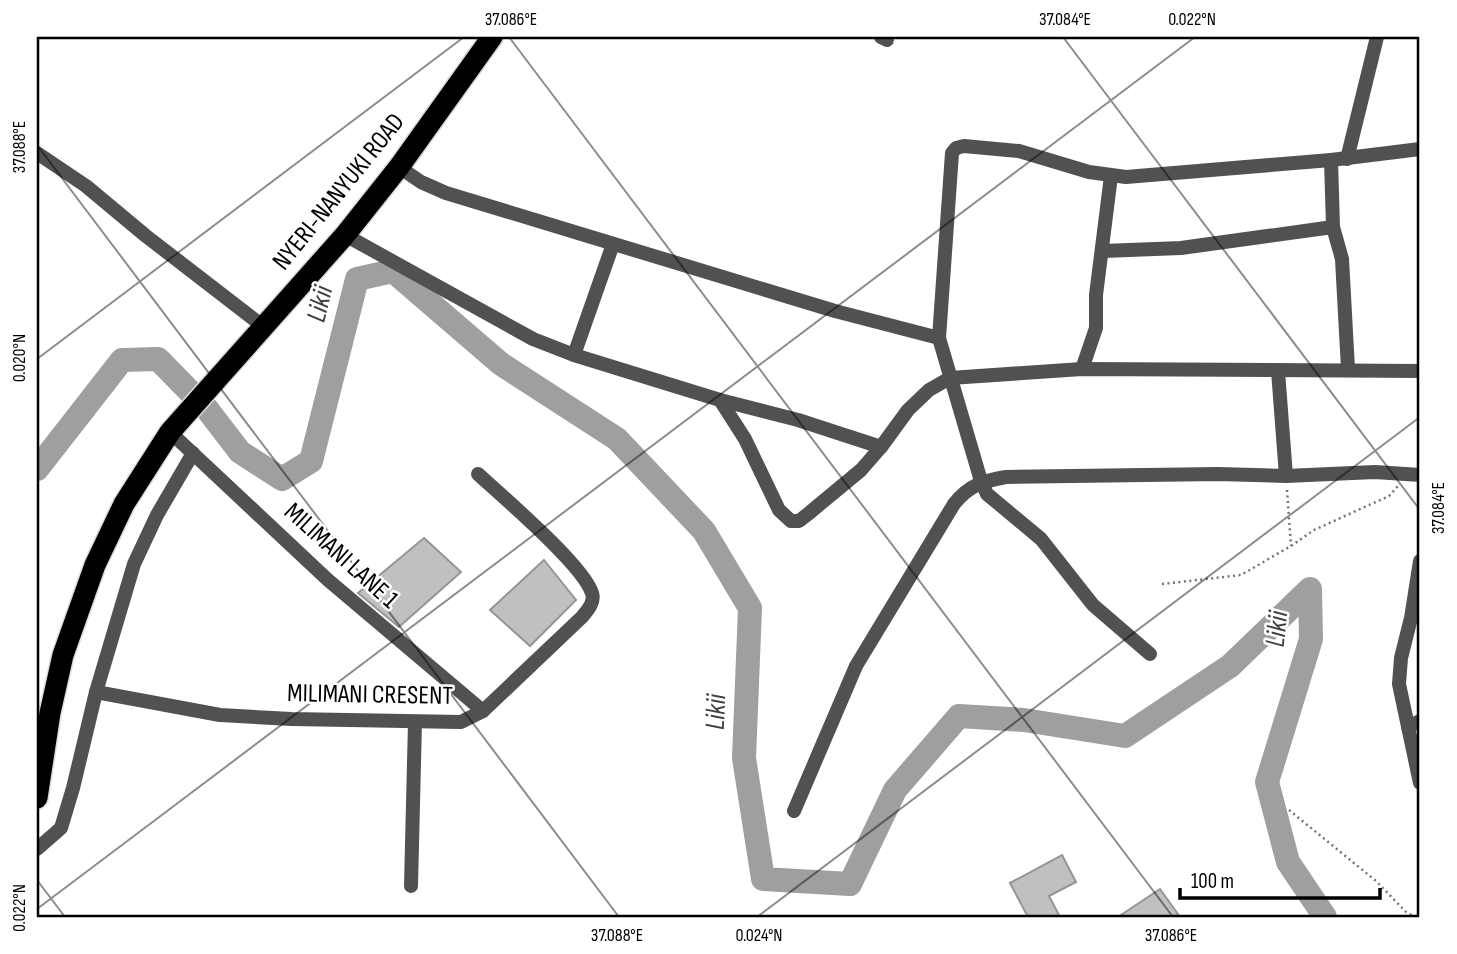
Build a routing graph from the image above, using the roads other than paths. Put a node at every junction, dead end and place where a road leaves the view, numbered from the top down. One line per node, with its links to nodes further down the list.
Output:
1 (492, 37): 7 (highway, NYERI-NANYUKI ROAD)
2 (1377, 37): 5 (street)
3 (1420, 149): 5 (street)
4 (37, 153): 13 (street)
5 (1347, 159): 6 (street)
6 (1331, 160): 8 (street); 9 (street)
7 (399, 167): 10 (highway, NYERI-NANYUKI ROAD); 11 (street)
8 (1111, 176): 12 (street); 14 (street)
9 (1333, 227): 12 (street); 17 (street)
10 (345, 235): 13 (highway, NYERI-NANYUKI ROAD); 15 (street)
11 (613, 244): 14 (street); 15 (street)
12 (1103, 251): 16 (street)
13 (264, 327): 22 (highway, NYERI-NANYUKI ROAD)
14 (939, 338): 20 (street)
15 (574, 355): 21 (street)
16 (1082, 369): 18 (street); 20 (street)
17 (1348, 369): 18 (street); 19 (street)
18 (1278, 371): 27 (street)
19 (1420, 371)
20 (950, 378): 23 (street); 28 (street)
21 (720, 400): 23 (street); 23 (street)
22 (170, 432): 24 (street, MILIMANI LANE 1); 36 (highway)
23 (881, 447)
24 (193, 453): 31 (street); 32 (street, MILIMANI LANE 1)
25 (478, 474): 32 (street, MILIMANI CRESENT)
26 (1415, 474): 27 (street)
27 (1286, 476): 28 (street)
28 (981, 481): 30 (street); 37 (street)
29 (1420, 561): 34 (street)
30 (1150, 654)
31 (96, 692): 33 (street, MILIMANI CRESENT); 38 (street)
32 (483, 711): 33 (street, MILIMANI CRESENT)
33 (415, 722): 39 (street)
34 (1414, 724): 35 (street)
35 (1420, 783)
36 (37, 798)
37 (794, 811)
38 (37, 849)
39 (411, 887)

